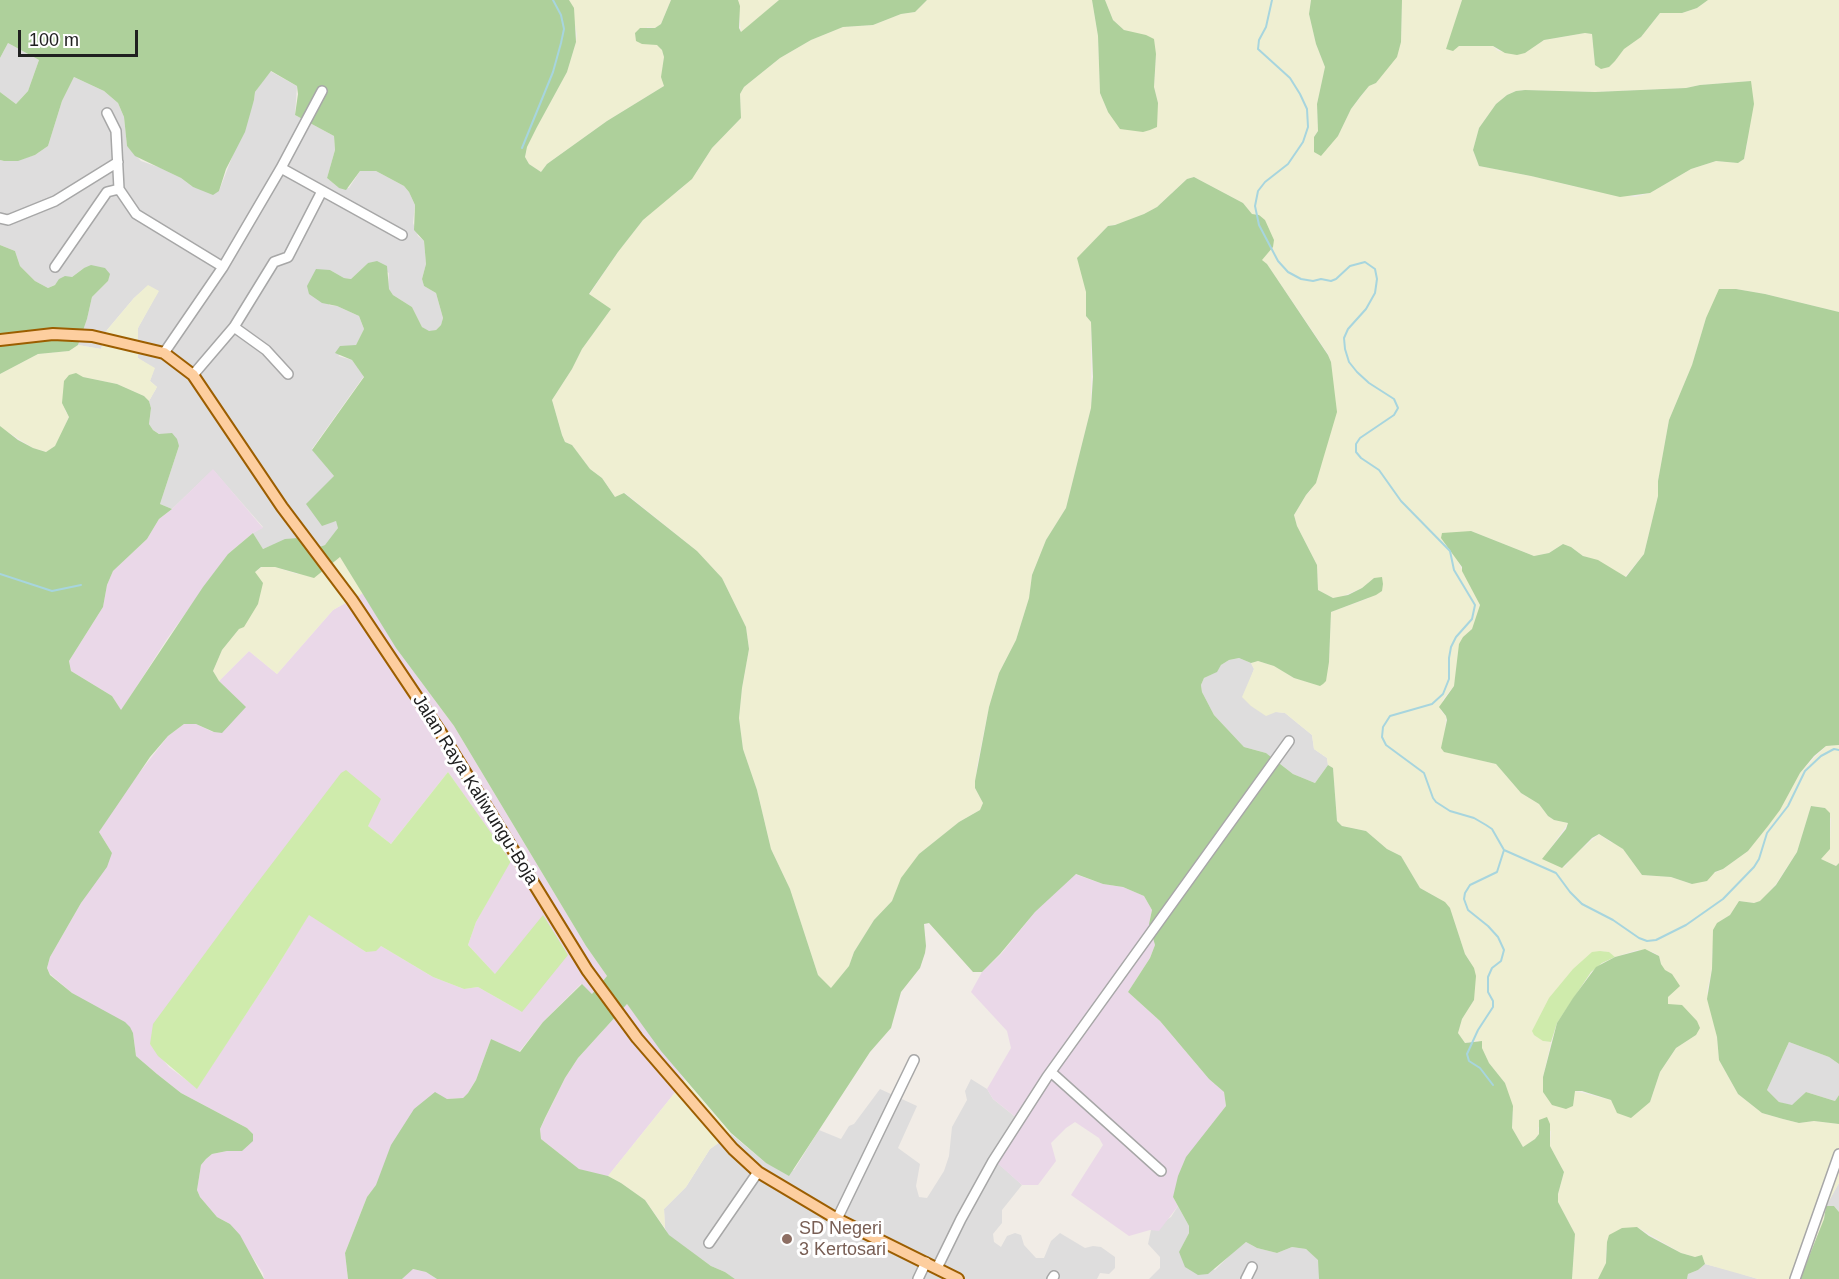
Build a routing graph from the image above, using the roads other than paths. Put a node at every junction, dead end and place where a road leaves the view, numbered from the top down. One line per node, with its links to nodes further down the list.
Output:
1 (322, 91): 4 (street)
2 (107, 113): 3 (street)
3 (118, 162): 5 (street); 7 (street)
4 (281, 168): 6 (street); 10 (street)
5 (119, 189): 9 (street); 10 (street)
6 (322, 191): 8 (street); 11 (street)
7 (0, 218)
8 (402, 235)
9 (55, 267)
10 (223, 267): 13 (street)
11 (234, 327): 14 (street); 15 (street)
12 (0, 340): 13 (main road, Jalan Raya Kaliwungu-Boja)
13 (164, 352): 15 (main road, Jalan Raya Kaliwungu-Boja)
14 (288, 374)
15 (193, 375): 20 (main road, Jalan Raya Kaliwungu-Boja)
16 (1289, 741): 18 (street)
17 (914, 1060): 22 (street)
18 (1052, 1073): 21 (street); 25 (street)
19 (1839, 1154): 30 (street)
20 (758, 1172): 22 (main road, Jalan Raya Kaliwungu-Boja); 23 (street)
21 (1161, 1172)
22 (837, 1219): 24 (main road, Jalan Raya Kaliwungu-Boja)
23 (710, 1243)
24 (926, 1262): 25 (main road, Jalan Raya Kaliwungu-Boja); 27 (street)
25 (937, 1268): 28 (main road, Jalan Raya Kaliwungu-Boja)
26 (1252, 1268): 29 (street)
27 (918, 1279)
28 (958, 1279)
29 (1246, 1279)
30 (1796, 1279)

